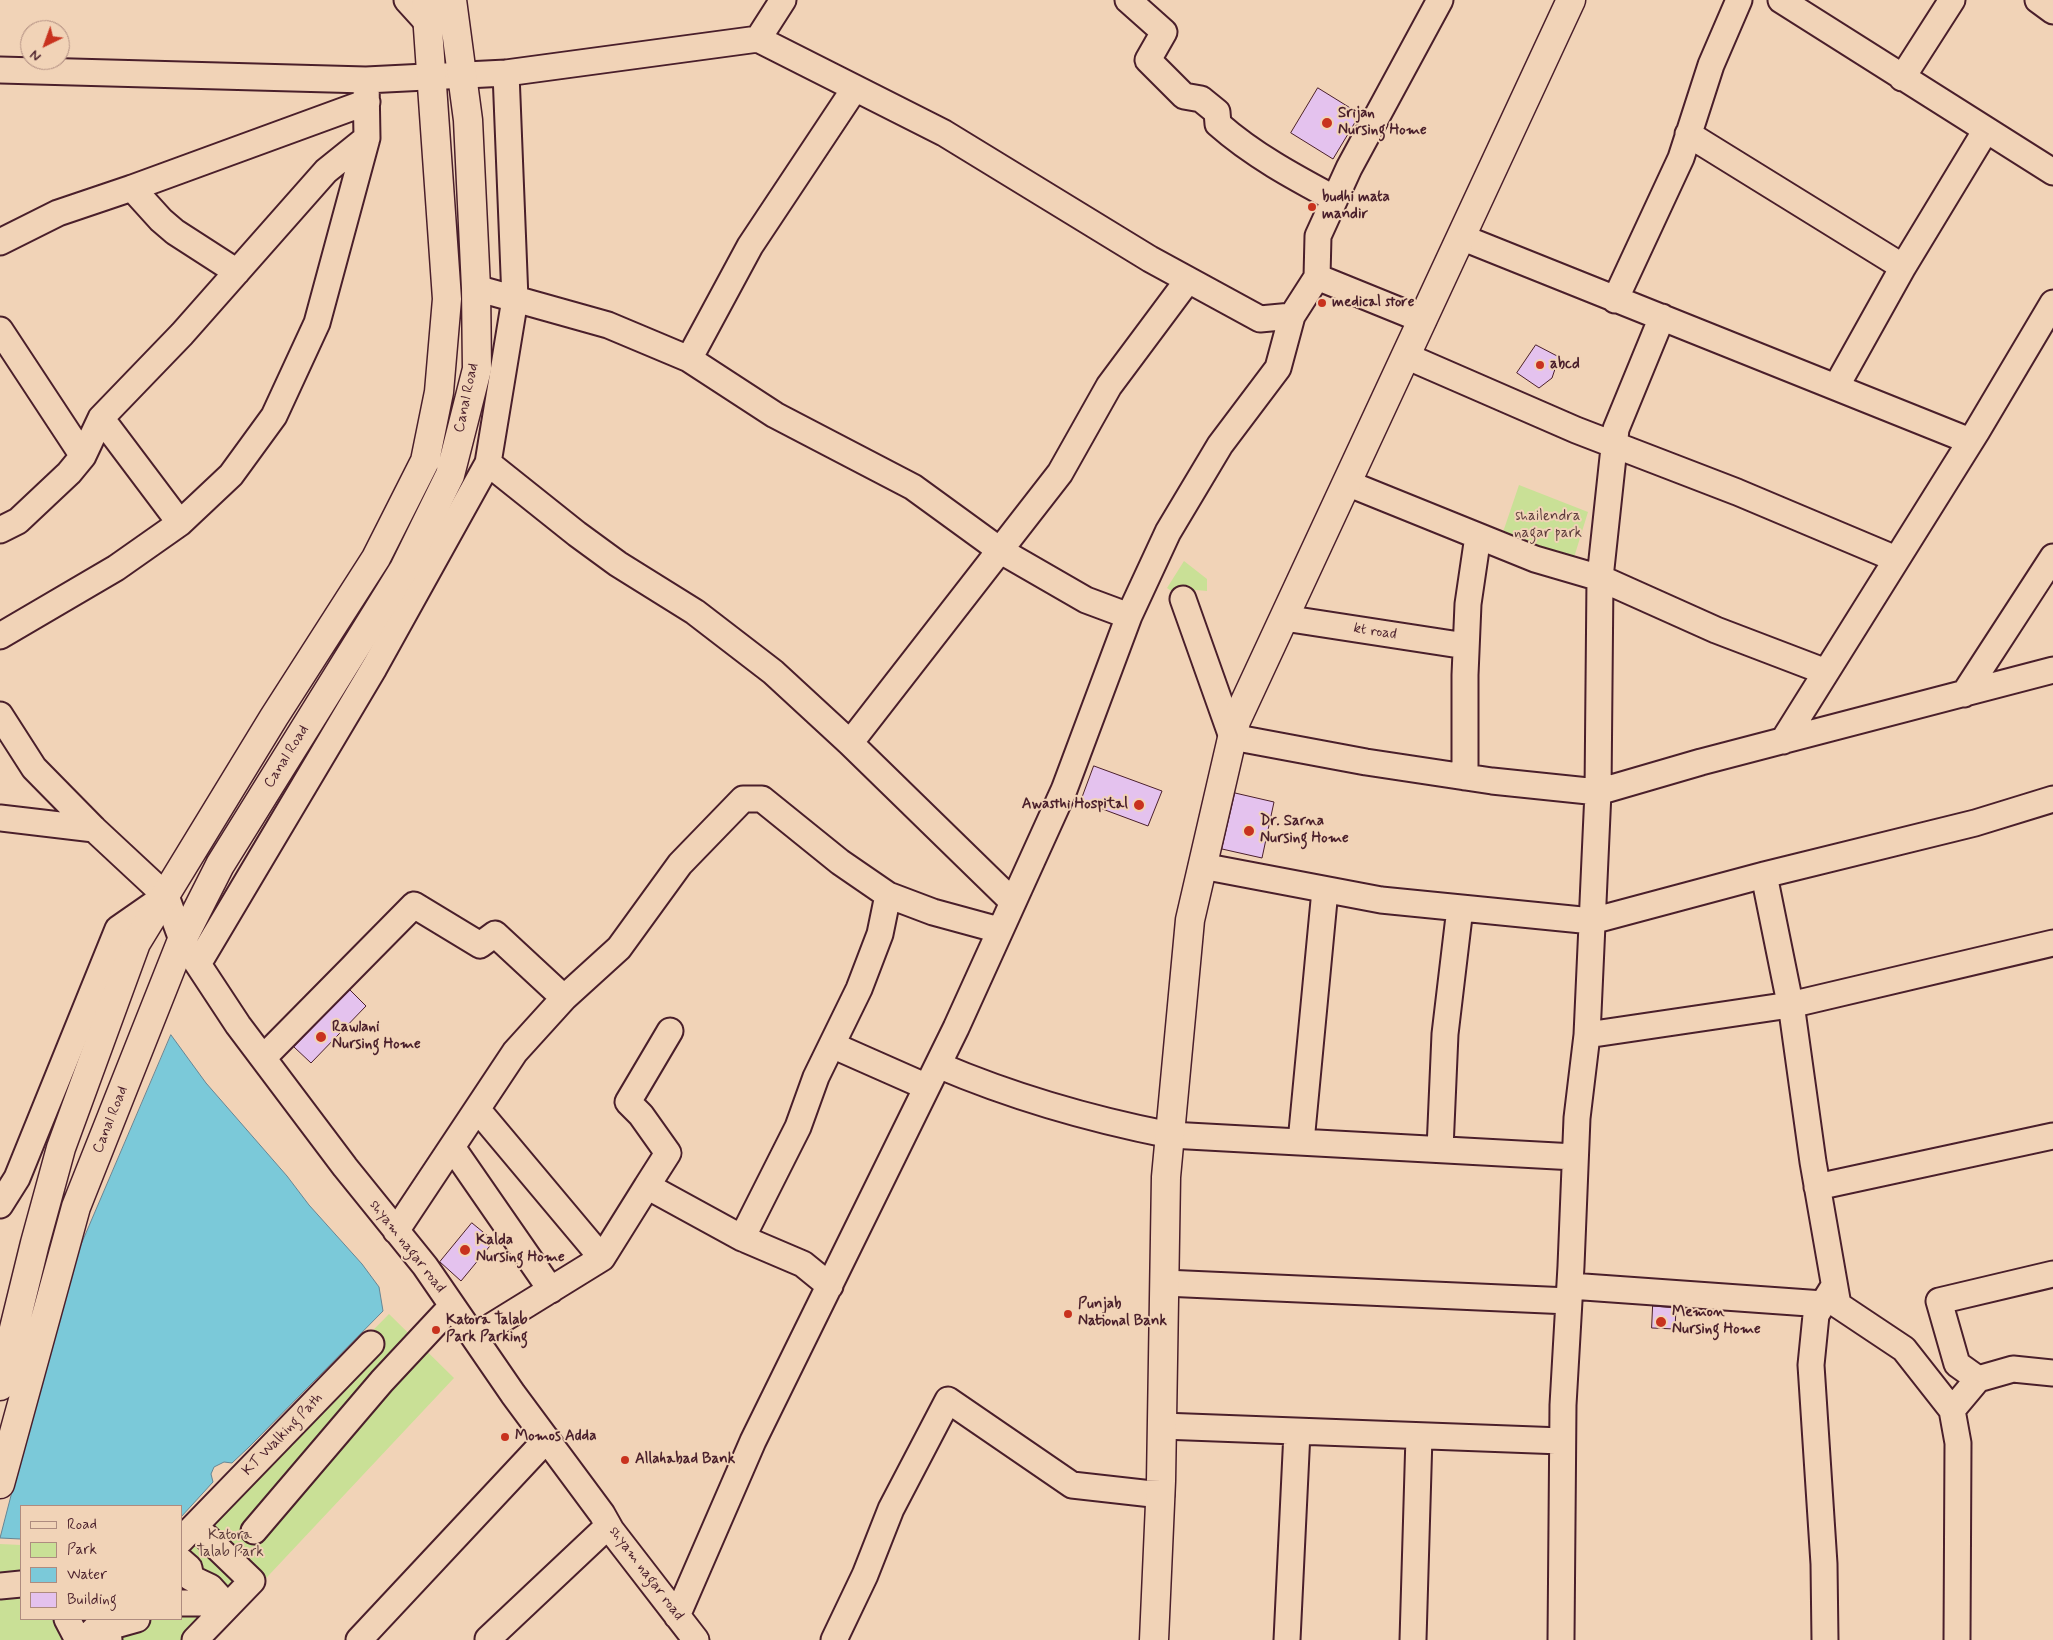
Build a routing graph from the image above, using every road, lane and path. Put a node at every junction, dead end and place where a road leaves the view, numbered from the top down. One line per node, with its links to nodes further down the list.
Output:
1 (407, 0): 13 (street)
2 (783, 0): 14 (street)
3 (1128, 0): 27 (street)
4 (1440, 0): 27 (street)
5 (1571, 0): 28 (main road)
6 (1739, 0): 23 (street)
7 (1781, 0): 11 (street)
8 (1952, 0): 19 (street)
9 (2038, 0): 12 (street)
10 (457, 7): 18 (main road, Canal Road)
11 (1807, 7): 19 (street)
12 (2053, 10)
13 (427, 11): 17 (main road, Canal Road)
14 (758, 39): 16 (street); 20 (street)
15 (0, 70): 21 (street)
16 (506, 73): 18 (street); 35 (street)
17 (430, 76): 18 (street); 21 (street); 79 (main road, Canal Road)
18 (462, 76): 34 (main road, Canal Road)
19 (1902, 78): 22 (street)
20 (855, 88): 33 (street); 43 (street)
21 (367, 91): 24 (street); 26 (street)
22 (1986, 130): 25 (street); 30 (street)
23 (1688, 134): 30 (street); 36 (street)
24 (367, 138): 31 (street); 51 (street)
25 (2053, 172)
26 (132, 188): 29 (street); 31 (street)
27 (1335, 199): 32 (street)
28 (1461, 237): 36 (street); 40 (main road)
29 (0, 242)
30 (1903, 267): 44 (street)
31 (237, 272): 45 (street)
32 (1317, 278): 38 (street); 40 (street)
33 (1188, 280): 38 (street); 54 (street)
34 (476, 288): 35 (street); 84 (main road, Canal Road)
35 (514, 299): 43 (street); 49 (street)
36 (1616, 300): 39 (street)
37 (2053, 303): 46 (street)
38 (1292, 316): 59 (street)
39 (1662, 317): 44 (street); 47 (street)
40 (1422, 320): 42 (main road)
41 (0, 330): 48 (street)
42 (1406, 356): 47 (street); 50 (main road)
43 (689, 359): 54 (street)
44 (1836, 387): 46 (street)
45 (101, 418): 48 (street); 51 (street)
46 (1970, 441): 56 (street)
47 (1614, 445): 56 (street); 57 (street)
48 (84, 456): 52 (street)
49 (488, 463): 69 (street); 86 (street)
50 (1347, 483): 53 (street); 60 (main road)
51 (180, 523): 61 (street)
52 (0, 530)
53 (1478, 536): 57 (street); 62 (street)
54 (1001, 551): 59 (street); 69 (street)
55 (2053, 557): 65 (street)
56 (1896, 559): 64 (street)
57 (1600, 578): 64 (street); 71 (street)
58 (1182, 599): 67 (street)
59 (1129, 616): 80 (street)
60 (1284, 618): 62 (street, kt road); 67 (main road)
61 (0, 636)
62 (1466, 646): 70 (street)
63 (2053, 670): 65 (street)
64 (1826, 672): 68 (street)
65 (1964, 694): 68 (street)
66 (0, 715): 74 (street)
67 (1232, 737): 70 (street); 75 (main road)
68 (1783, 741): 71 (street)
69 (850, 743): 80 (street)
70 (1465, 777): 71 (street)
71 (1598, 792): 82 (street)
72 (2053, 799): 76 (street)
73 (0, 818): 74 (street)
74 (94, 830): 79 (street)
75 (1202, 866): 77 (street); 95 (main road)
76 (1764, 875): 82 (street); 88 (street)
77 (1325, 890): 81 (street); 97 (street)
78 (888, 895): 83 (street); 87 (street); 91 (street)
79 (166, 896): 84 (street, shyam nagar road); 103 (street); 118 (main road, Canal Road)
80 (1012, 901): 83 (street)
81 (1460, 908): 82 (street); 99 (street)
82 (1592, 921): 90 (street)
83 (999, 930): 93 (street)
84 (182, 940): 86 (street, shyam nagar road); 125 (main road, Canal Road)
85 (2053, 943): 88 (street)
86 (198, 964): 92 (street, shyam nagar road)
87 (564, 998): 92 (street); 94 (street)
88 (1790, 1005): 90 (street); 102 (street)
89 (670, 1031): 101 (street)
90 (1587, 1035): 100 (street)
91 (832, 1045): 93 (street); 105 (street)
92 (263, 1058): 104 (street, shyam nagar road)
93 (932, 1076): 95 (street); 109 (street)
94 (477, 1109): 98 (street); 106 (street)
95 (1170, 1135): 97 (street); 108 (main road)
96 (2053, 1136): 102 (street)
97 (1301, 1142): 99 (street)
98 (452, 1147): 104 (street); 110 (street)
99 (1440, 1150): 100 (street)
100 (1576, 1157): 111 (street)
101 (646, 1186): 105 (street); 106 (street)
102 (1818, 1187): 112 (street)
103 (0, 1206)
104 (396, 1231): 113 (street, shyam nagar road)
105 (742, 1238): 109 (street)
106 (602, 1258): 110 (street)
107 (2053, 1274): 117 (street)
108 (1164, 1283): 111 (street); 120 (main road)
109 (830, 1286): 134 (street)
110 (551, 1290): 114 (street)
111 (1570, 1293): 112 (street); 124 (street)
112 (1829, 1295): 119 (street); 150 (street)
113 (452, 1306): 114 (street, shyam nagar road); 128 (street)
114 (474, 1338): 123 (street, shyam nagar road)
115 (371, 1344): 129 (street, KT Walking Path)
116 (2053, 1373): 117 (street)
117 (1978, 1378): 119 (street)
118 (0, 1386)
119 (1952, 1410): 151 (street)
120 (1162, 1426): 121 (street); 126 (main road)
121 (1297, 1432): 122 (street); 147 (street)
122 (1420, 1436): 124 (street); 148 (street)
123 (547, 1440): 127 (street, shyam nagar road); 143 (street)
124 (1562, 1441): 149 (street)
125 (0, 1484)
126 (1161, 1495): 145 (street); 146 (main road)
127 (608, 1526): 134 (street, shyam nagar road); 138 (street)
128 (254, 1531)
129 (188, 1533): 142 (street, KT Walking Path)
130 (182, 1562): 133 (street)
131 (20, 1584): 132 (street)
132 (0, 1586)
133 (182, 1603)
134 (677, 1616): 144 (street, shyam nagar road)
135 (68, 1620): 139 (street)
136 (104, 1620): 140 (street)
137 (133, 1620): 141 (street)
138 (488, 1639)
139 (78, 1640)
140 (84, 1640)
141 (109, 1640)
142 (195, 1640)
143 (359, 1640)
144 (696, 1640)
145 (834, 1640)
146 (1154, 1640)
147 (1286, 1640)
148 (1413, 1640)
149 (1561, 1640)
150 (1825, 1640)
151 (1957, 1640)

